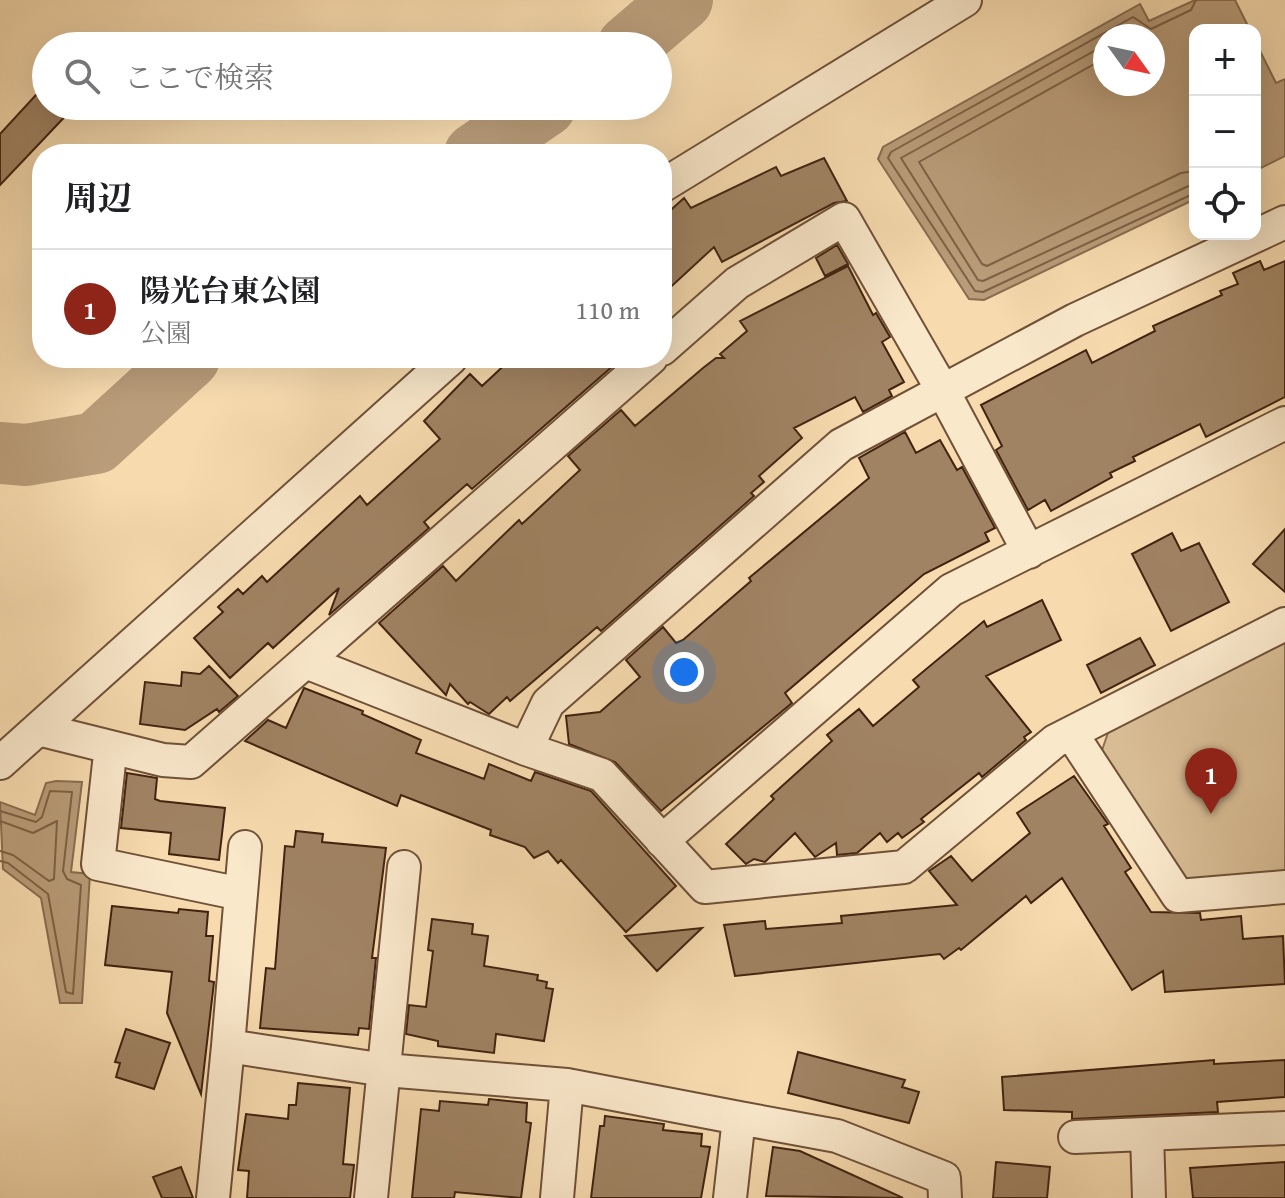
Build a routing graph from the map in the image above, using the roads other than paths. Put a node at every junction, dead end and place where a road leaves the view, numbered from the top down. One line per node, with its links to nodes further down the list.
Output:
1 (965, 0): 2 (street)
2 (672, 180)
3 (1285, 222): 7 (street)
4 (672, 340): 7 (street)
5 (440, 368): 12 (street)
6 (640, 368): 11 (street)
7 (943, 391): 9 (street); 14 (street)
8 (1285, 423): 9 (street)
9 (1029, 552): 17 (street)
10 (1285, 624): 13 (street)
11 (306, 662): 12 (street); 14 (street)
12 (38, 729): 15 (street)
13 (1071, 733): 17 (street); 20 (street)
14 (526, 749): 17 (street)
15 (0, 763)
16 (109, 763): 21 (street)
17 (662, 841)
18 (245, 847): 21 (street)
19 (404, 867): 23 (street)
20 (1285, 887)
21 (241, 894): 22 (street)
22 (228, 1046): 23 (street); 29 (street)
23 (385, 1070): 24 (street); 30 (street)
24 (567, 1085): 25 (street); 31 (street)
25 (739, 1118): 32 (street); 33 (street)
26 (1285, 1128): 27 (street)
27 (1147, 1135): 28 (street); 34 (street)
28 (1075, 1137)
29 (213, 1198)
30 (371, 1198)
31 (557, 1198)
32 (730, 1198)
33 (945, 1198)
34 (1149, 1198)

